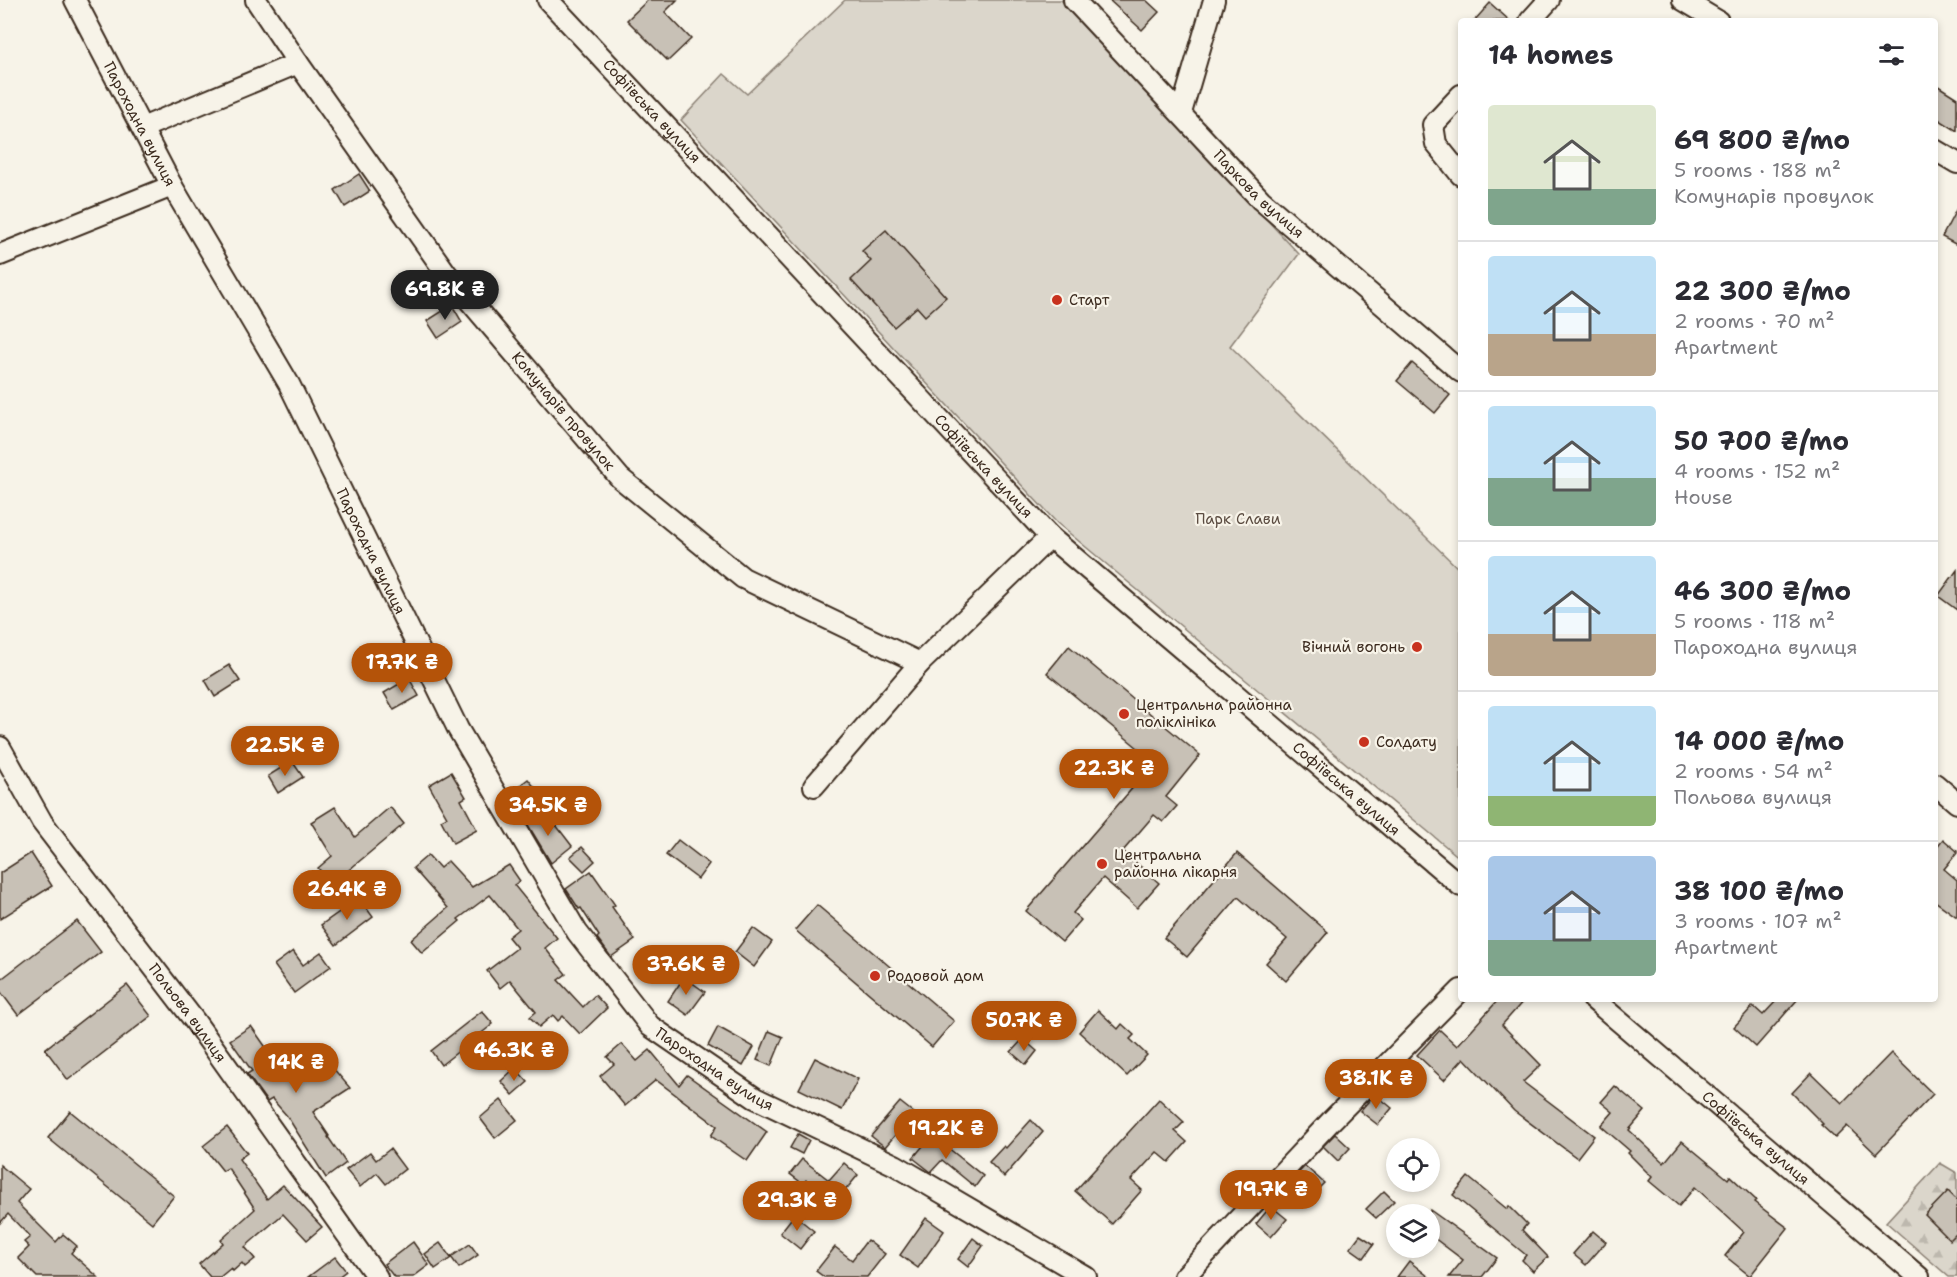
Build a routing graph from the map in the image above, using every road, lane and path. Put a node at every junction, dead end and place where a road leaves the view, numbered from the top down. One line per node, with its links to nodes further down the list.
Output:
1 (75, 0): 13 (street, Пароходна вулиця)
2 (256, 0): 10 (street, Комунарів провулок)
3 (548, 0): 20 (street, Софіївська вулиця)
4 (1074, 0): 12 (street, Паркова вулиця)
5 (1214, 0): 12 (street)
6 (1549, 0): 8 (street)
7 (1683, 0): 9 (street)
8 (1533, 18)
9 (1713, 18)
10 (298, 63): 13 (street); 21 (street, Комунарів провулок)
11 (1458, 98): 16 (street)
12 (1180, 112): 19 (street, Паркова вулиця)
13 (142, 128): 17 (street, Пароходна вулиця)
14 (1938, 152): 15 (street)
15 (1957, 163)
16 (1458, 171)
17 (172, 186): 18 (street); 30 (street, Пароходна вулиця)
18 (0, 255)
19 (1458, 369)
20 (1050, 537): 21 (street); 26 (street, Софіївська вулиця)
21 (920, 663): 23 (street)
22 (0, 747): 29 (street, Польова вулиця)
23 (814, 786)
24 (1938, 787): 25 (street)
25 (1957, 803)
26 (1458, 883)
27 (1458, 993): 31 (street)
28 (1597, 1002): 32 (street, Софіївська вулиця)
29 (376, 1277)
30 (1086, 1277)
31 (1184, 1277)
32 (1919, 1277)

